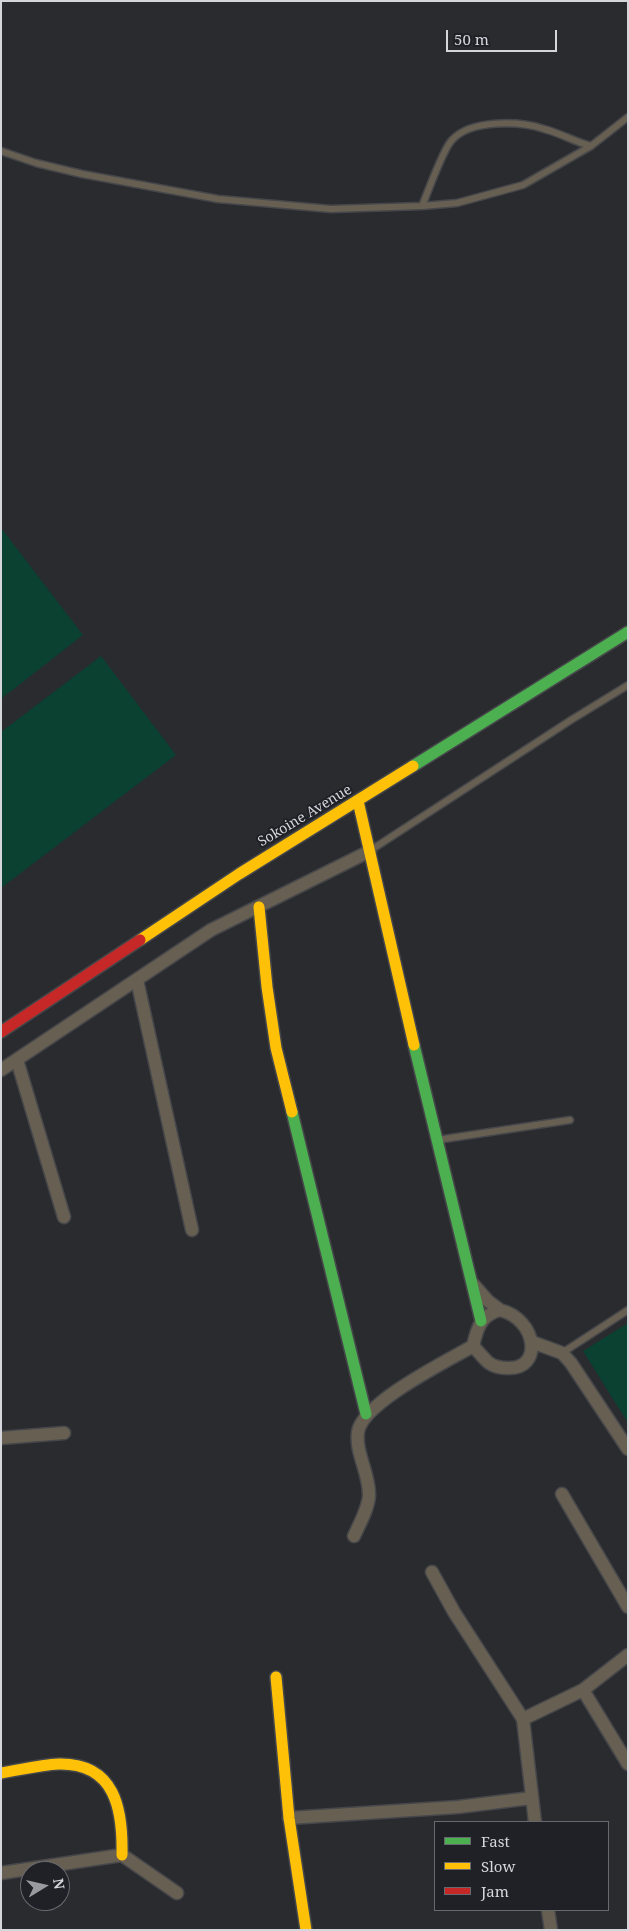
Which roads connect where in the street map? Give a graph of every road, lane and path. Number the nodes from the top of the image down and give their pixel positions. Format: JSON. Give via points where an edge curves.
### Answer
{"nodes":[{"id":1,"x":628,"y":117,"type":"edge"},
{"id":2,"x":591,"y":146,"type":"junction"},
{"id":3,"x":1,"y":151,"type":"edge"},
{"id":4,"x":422,"y":206,"type":"junction"},
{"id":5,"x":628,"y":632,"type":"edge"},
{"id":6,"x":628,"y":685,"type":"edge"},
{"id":7,"x":358,"y":801,"type":"junction"},
{"id":8,"x":370,"y":851,"type":"junction"},
{"id":9,"x":259,"y":907,"type":"junction"},
{"id":10,"x":137,"y":980,"type":"junction"},
{"id":11,"x":1,"y":1032,"type":"edge"},
{"id":12,"x":17,"y":1060,"type":"junction"},
{"id":13,"x":1,"y":1070,"type":"edge"},
{"id":14,"x":570,"y":1120,"type":"dead end"},
{"id":15,"x":436,"y":1140,"type":"junction"},
{"id":16,"x":64,"y":1217,"type":"dead end"},
{"id":17,"x":192,"y":1230,"type":"dead end"},
{"id":18,"x":470,"y":1281,"type":"junction"},
{"id":19,"x":500,"y":1310,"type":"junction"},
{"id":20,"x":628,"y":1310,"type":"edge"},
{"id":21,"x":481,"y":1321,"type":"junction"},
{"id":22,"x":532,"y":1342,"type":"junction"},
{"id":23,"x":473,"y":1346,"type":"junction"},
{"id":24,"x":562,"y":1353,"type":"junction"},
{"id":25,"x":366,"y":1414,"type":"junction"},
{"id":26,"x":64,"y":1433,"type":"dead end"},
{"id":27,"x":1,"y":1438,"type":"edge"},
{"id":28,"x":628,"y":1449,"type":"edge"},
{"id":29,"x":562,"y":1494,"type":"dead end"},
{"id":30,"x":354,"y":1536,"type":"dead end"},
{"id":31,"x":432,"y":1572,"type":"dead end"},
{"id":32,"x":628,"y":1608,"type":"edge"},
{"id":33,"x":628,"y":1655,"type":"edge"},
{"id":34,"x":276,"y":1677,"type":"dead end"},
{"id":35,"x":583,"y":1690,"type":"junction"},
{"id":36,"x":523,"y":1719,"type":"junction"},
{"id":37,"x":628,"y":1764,"type":"edge"},
{"id":38,"x":1,"y":1773,"type":"edge"},
{"id":39,"x":531,"y":1798,"type":"junction"},
{"id":40,"x":289,"y":1818,"type":"junction"},
{"id":41,"x":535,"y":1821,"type":"edge"},
{"id":42,"x":122,"y":1854,"type":"junction"},
{"id":43,"x":1,"y":1873,"type":"edge"},
{"id":44,"x":177,"y":1893,"type":"dead end"},
{"id":45,"x":548,"y":1911,"type":"edge"},
{"id":46,"x":306,"y":1930,"type":"edge"},
{"id":47,"x":551,"y":1930,"type":"edge"}],
"edges":[{"from":1,"to":2,"type":"lane"},
{"from":2,"to":4,"type":"lane","via":[[523,185],[457,203]]},
{"from":2,"to":4,"type":"lane","via":[[521,124],[481,126],[451,140]]},
{"from":3,"to":4,"type":"lane","via":[[82,174],[218,199],[331,209]]},
{"from":5,"to":7,"type":"street","name":"Sokoine Avenue"},
{"from":6,"to":8,"type":"lane"},
{"from":7,"to":8,"type":"street"},
{"from":7,"to":11,"type":"street","name":"Sokoine Avenue","via":[[239,874]]},
{"from":8,"to":9,"type":"street"},
{"from":8,"to":15,"type":"street"},
{"from":9,"to":10,"type":"street","via":[[211,930]]},
{"from":9,"to":25,"type":"street","via":[[276,1048]]},
{"from":10,"to":12,"type":"street"},
{"from":10,"to":17,"type":"street"},
{"from":12,"to":13,"type":"street"},
{"from":12,"to":16,"type":"street"},
{"from":14,"to":15,"type":"lane"},
{"from":15,"to":18,"type":"street"},
{"from":18,"to":19,"type":"street"},
{"from":18,"to":21,"type":"street"},
{"from":19,"to":21,"type":"street"},
{"from":19,"to":22,"type":"street","via":[[520,1319]]},
{"from":20,"to":24,"type":"lane"},
{"from":21,"to":23,"type":"street"},
{"from":22,"to":23,"type":"street","via":[[530,1356],[523,1365],[511,1368],[499,1368],[489,1363]]},
{"from":22,"to":24,"type":"street"},
{"from":23,"to":25,"type":"street","via":[[396,1391]]},
{"from":24,"to":28,"type":"street","via":[[578,1370]]},
{"from":25,"to":30,"type":"street","via":[[358,1431],[369,1498]]},
{"from":26,"to":27,"type":"street"},
{"from":29,"to":32,"type":"street"},
{"from":31,"to":36,"type":"street"},
{"from":33,"to":35,"type":"street"},
{"from":34,"to":40,"type":"street"},
{"from":35,"to":36,"type":"street"},
{"from":35,"to":37,"type":"street"},
{"from":36,"to":39,"type":"street"},
{"from":38,"to":42,"type":"street","via":[[56,1765],[79,1766],[99,1775],[110,1787],[119,1808]]},
{"from":39,"to":40,"type":"street","via":[[458,1807]]},
{"from":39,"to":41,"type":"street"},
{"from":40,"to":46,"type":"street"},
{"from":42,"to":43,"type":"street"},
{"from":42,"to":44,"type":"street"},
{"from":45,"to":47,"type":"street"}]}
